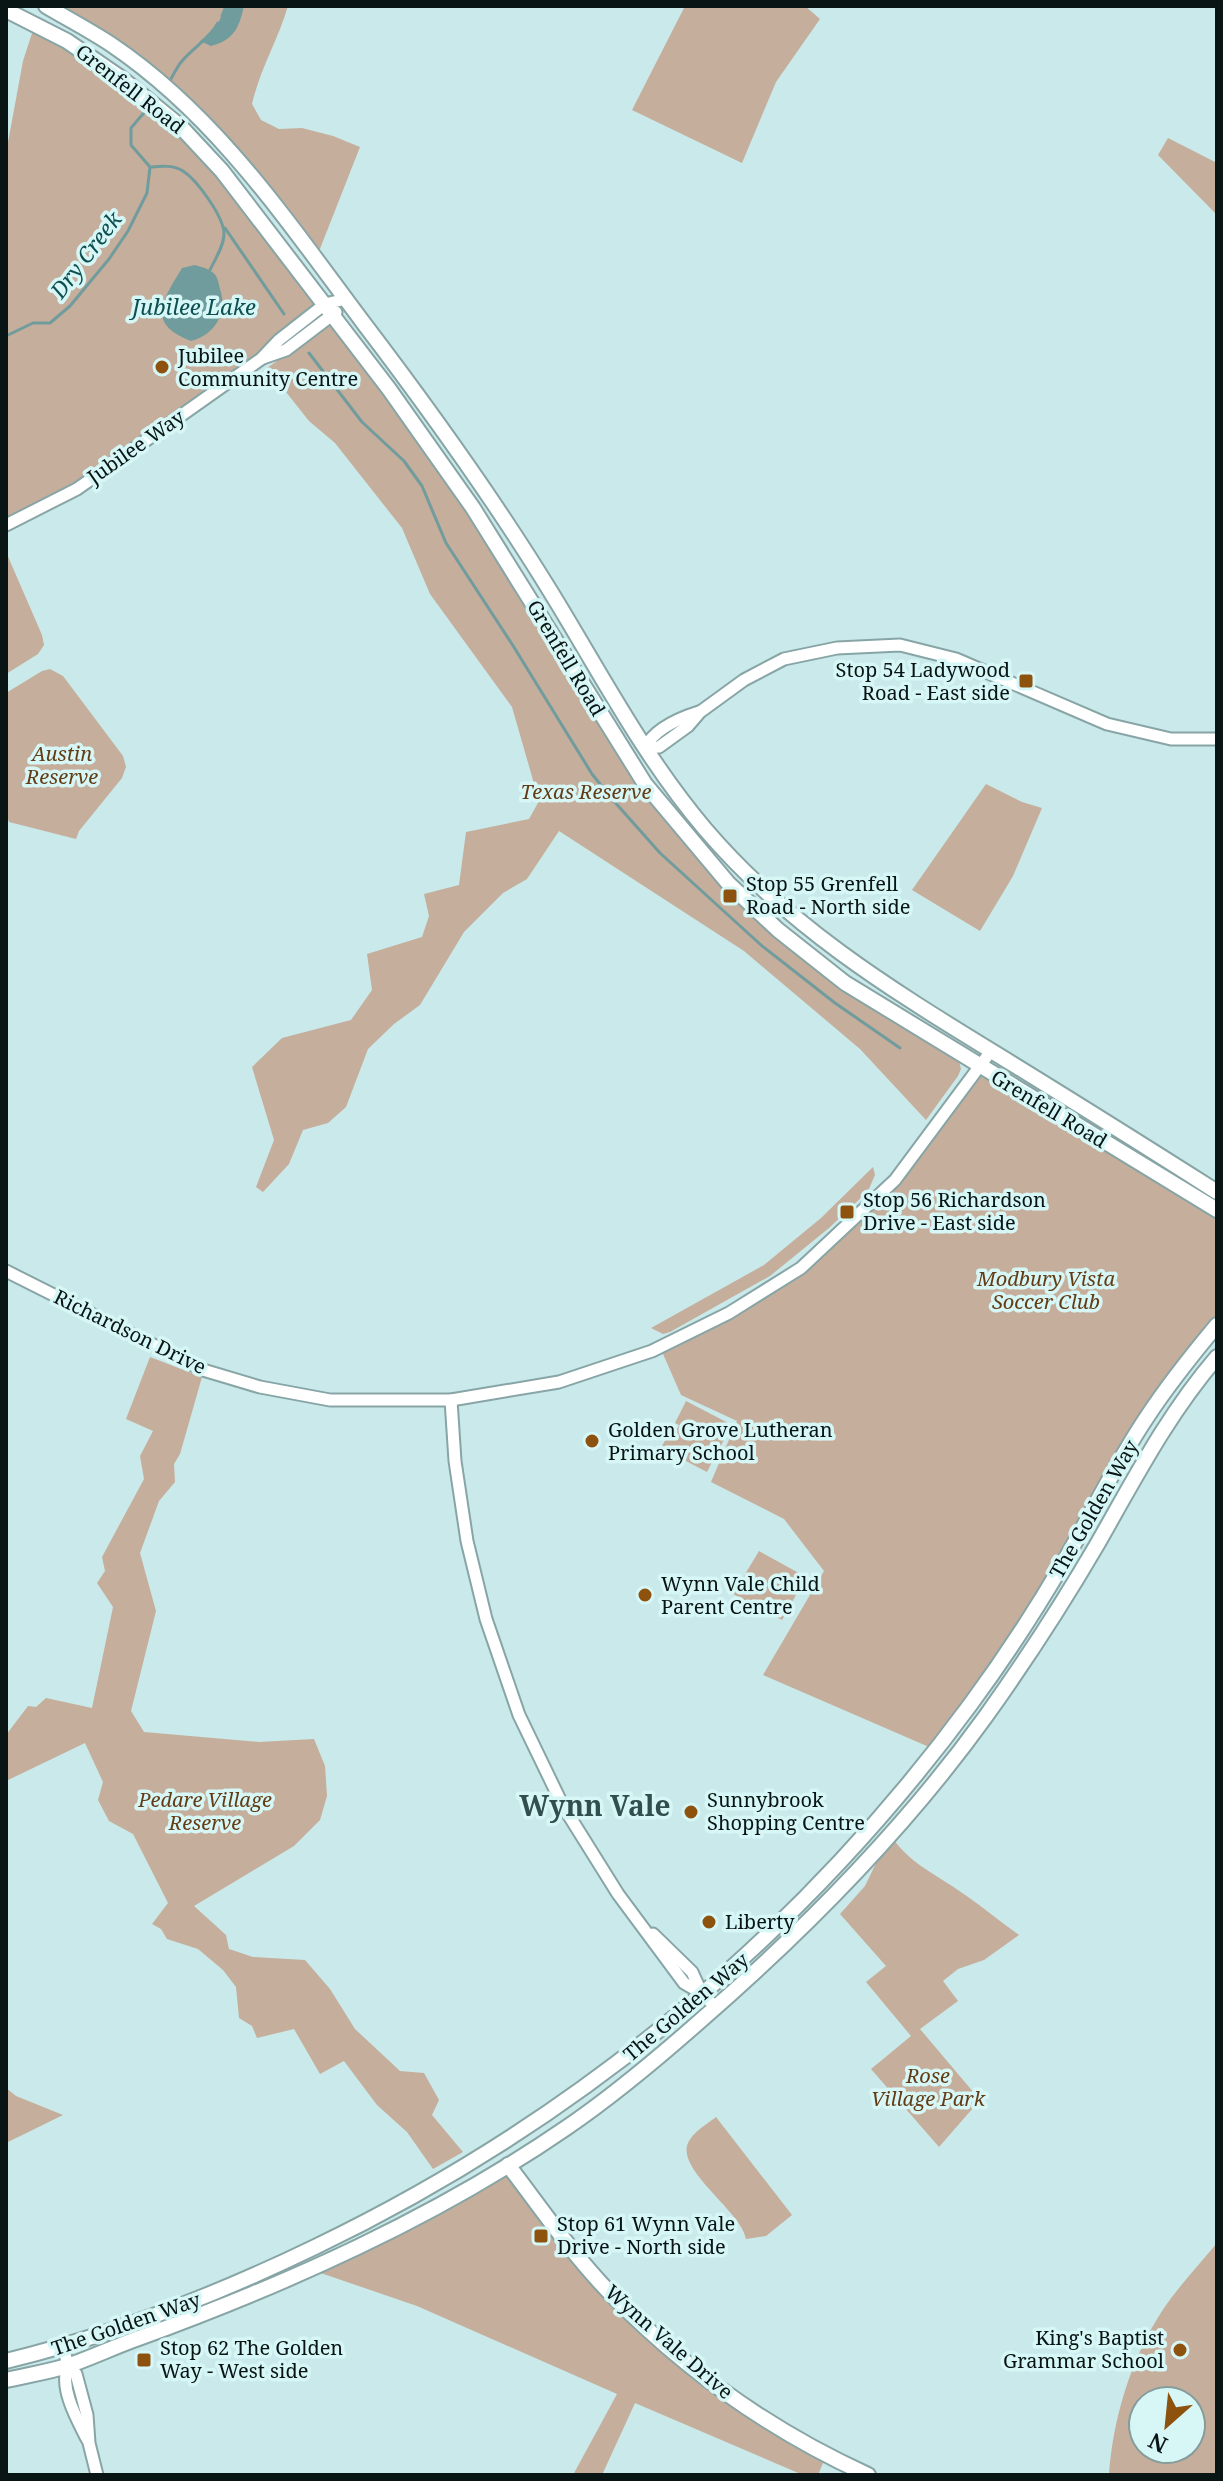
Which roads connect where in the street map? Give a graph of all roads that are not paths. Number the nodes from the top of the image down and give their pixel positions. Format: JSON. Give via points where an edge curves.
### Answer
{"nodes":[{"id":1,"x":46,"y":6,"type":"edge"},
{"id":2,"x":6,"y":10,"type":"edge"},
{"id":3,"x":346,"y":299,"type":"junction"},
{"id":4,"x":329,"y":310,"type":"junction"},
{"id":5,"x":6,"y":525,"type":"edge"},
{"id":6,"x":1217,"y":739,"type":"edge"},
{"id":7,"x":645,"y":748,"type":"junction"},
{"id":8,"x":629,"y":759,"type":"junction"},
{"id":9,"x":991,"y":1051,"type":"junction"},
{"id":10,"x":980,"y":1067,"type":"junction"},
{"id":11,"x":1217,"y":1192,"type":"edge"},
{"id":12,"x":1217,"y":1210,"type":"edge"},
{"id":13,"x":6,"y":1271,"type":"edge"},
{"id":14,"x":1217,"y":1325,"type":"edge"},
{"id":15,"x":1217,"y":1357,"type":"edge"},
{"id":16,"x":451,"y":1400,"type":"junction"},
{"id":17,"x":703,"y":1994,"type":"junction"},
{"id":18,"x":716,"y":2008,"type":"junction"},
{"id":19,"x":513,"y":2137,"type":"junction"},
{"id":20,"x":478,"y":2159,"type":"junction"},
{"id":21,"x":508,"y":2165,"type":"junction"},
{"id":22,"x":63,"y":2346,"type":"junction"},
{"id":23,"x":6,"y":2361,"type":"edge"},
{"id":24,"x":68,"y":2366,"type":"junction"},
{"id":25,"x":6,"y":2380,"type":"edge"},
{"id":26,"x":97,"y":2475,"type":"edge"},
{"id":27,"x":868,"y":2475,"type":"edge"}],
"edges":[{"from":1,"to":3,"type":"main road","name":"Grenfell Road","via":[[111,44],[181,101],[253,175]]},
{"from":2,"to":4,"type":"main road","name":"Grenfell Road","via":[[67,41],[163,111],[222,171]]},
{"from":3,"to":4,"type":"street","name":"Jubilee Way"},
{"from":3,"to":7,"type":"main road","name":"Grenfell Road","via":[[486,492]]},
{"from":4,"to":5,"type":"street","name":"Jubilee Way","via":[[286,350],[261,359],[77,489]]},
{"from":4,"to":8,"type":"main road","name":"Grenfell Road","via":[[473,508]]},
{"from":6,"to":7,"type":"street","via":[[1171,739],[1107,724],[956,659],[900,645],[837,648],[784,659],[744,680],[659,747]]},
{"from":7,"to":8,"type":"main road"},
{"from":7,"to":9,"type":"main road","name":"Grenfell Road","via":[[709,834],[785,910],[875,979]]},
{"from":8,"to":10,"type":"main road","name":"Grenfell Road","via":[[704,858],[778,930],[845,983]]},
{"from":9,"to":10,"type":"street","name":"Richardson Drive"},
{"from":9,"to":11,"type":"main road","name":"Grenfell Road"},
{"from":10,"to":12,"type":"main road","name":"Grenfell Road"},
{"from":10,"to":16,"type":"street","name":"Richardson Drive","via":[[895,1180],[801,1268],[729,1313],[640,1356],[559,1382]]},
{"from":13,"to":16,"type":"street","name":"Richardson Drive","via":[[203,1370],[260,1387],[330,1400]]},
{"from":14,"to":17,"type":"main road","name":"The Golden Way","via":[[1147,1417],[1034,1610],[936,1750],[814,1890]]},
{"from":15,"to":18,"type":"main road","name":"The Golden Way","via":[[1155,1441],[1028,1658],[942,1774],[839,1891]]},
{"from":16,"to":17,"type":"street","via":[[472,1567],[519,1715],[589,1851],[661,1955],[684,1983]]},
{"from":17,"to":18,"type":"street"},
{"from":17,"to":19,"type":"main road","name":"The Golden Way","via":[[625,2059]]},
{"from":18,"to":21,"type":"main road","name":"The Golden Way","via":[[597,2107]]},
{"from":19,"to":20,"type":"main road","name":"The Golden Way"},
{"from":19,"to":21,"type":"main road"},
{"from":20,"to":21,"type":"main road"},
{"from":20,"to":22,"type":"main road","name":"The Golden Way","via":[[380,2215],[248,2279]]},
{"from":21,"to":24,"type":"main road","name":"The Golden Way","via":[[291,2278]]},
{"from":21,"to":27,"type":"main road","name":"Wynn Vale Drive","via":[[610,2293],[694,2370],[781,2430]]},
{"from":22,"to":23,"type":"main road","name":"The Golden Way"},
{"from":22,"to":24,"type":"street"},
{"from":24,"to":25,"type":"main road","name":"The Golden Way"},
{"from":24,"to":26,"type":"street","via":[[63,2377]]}]}
